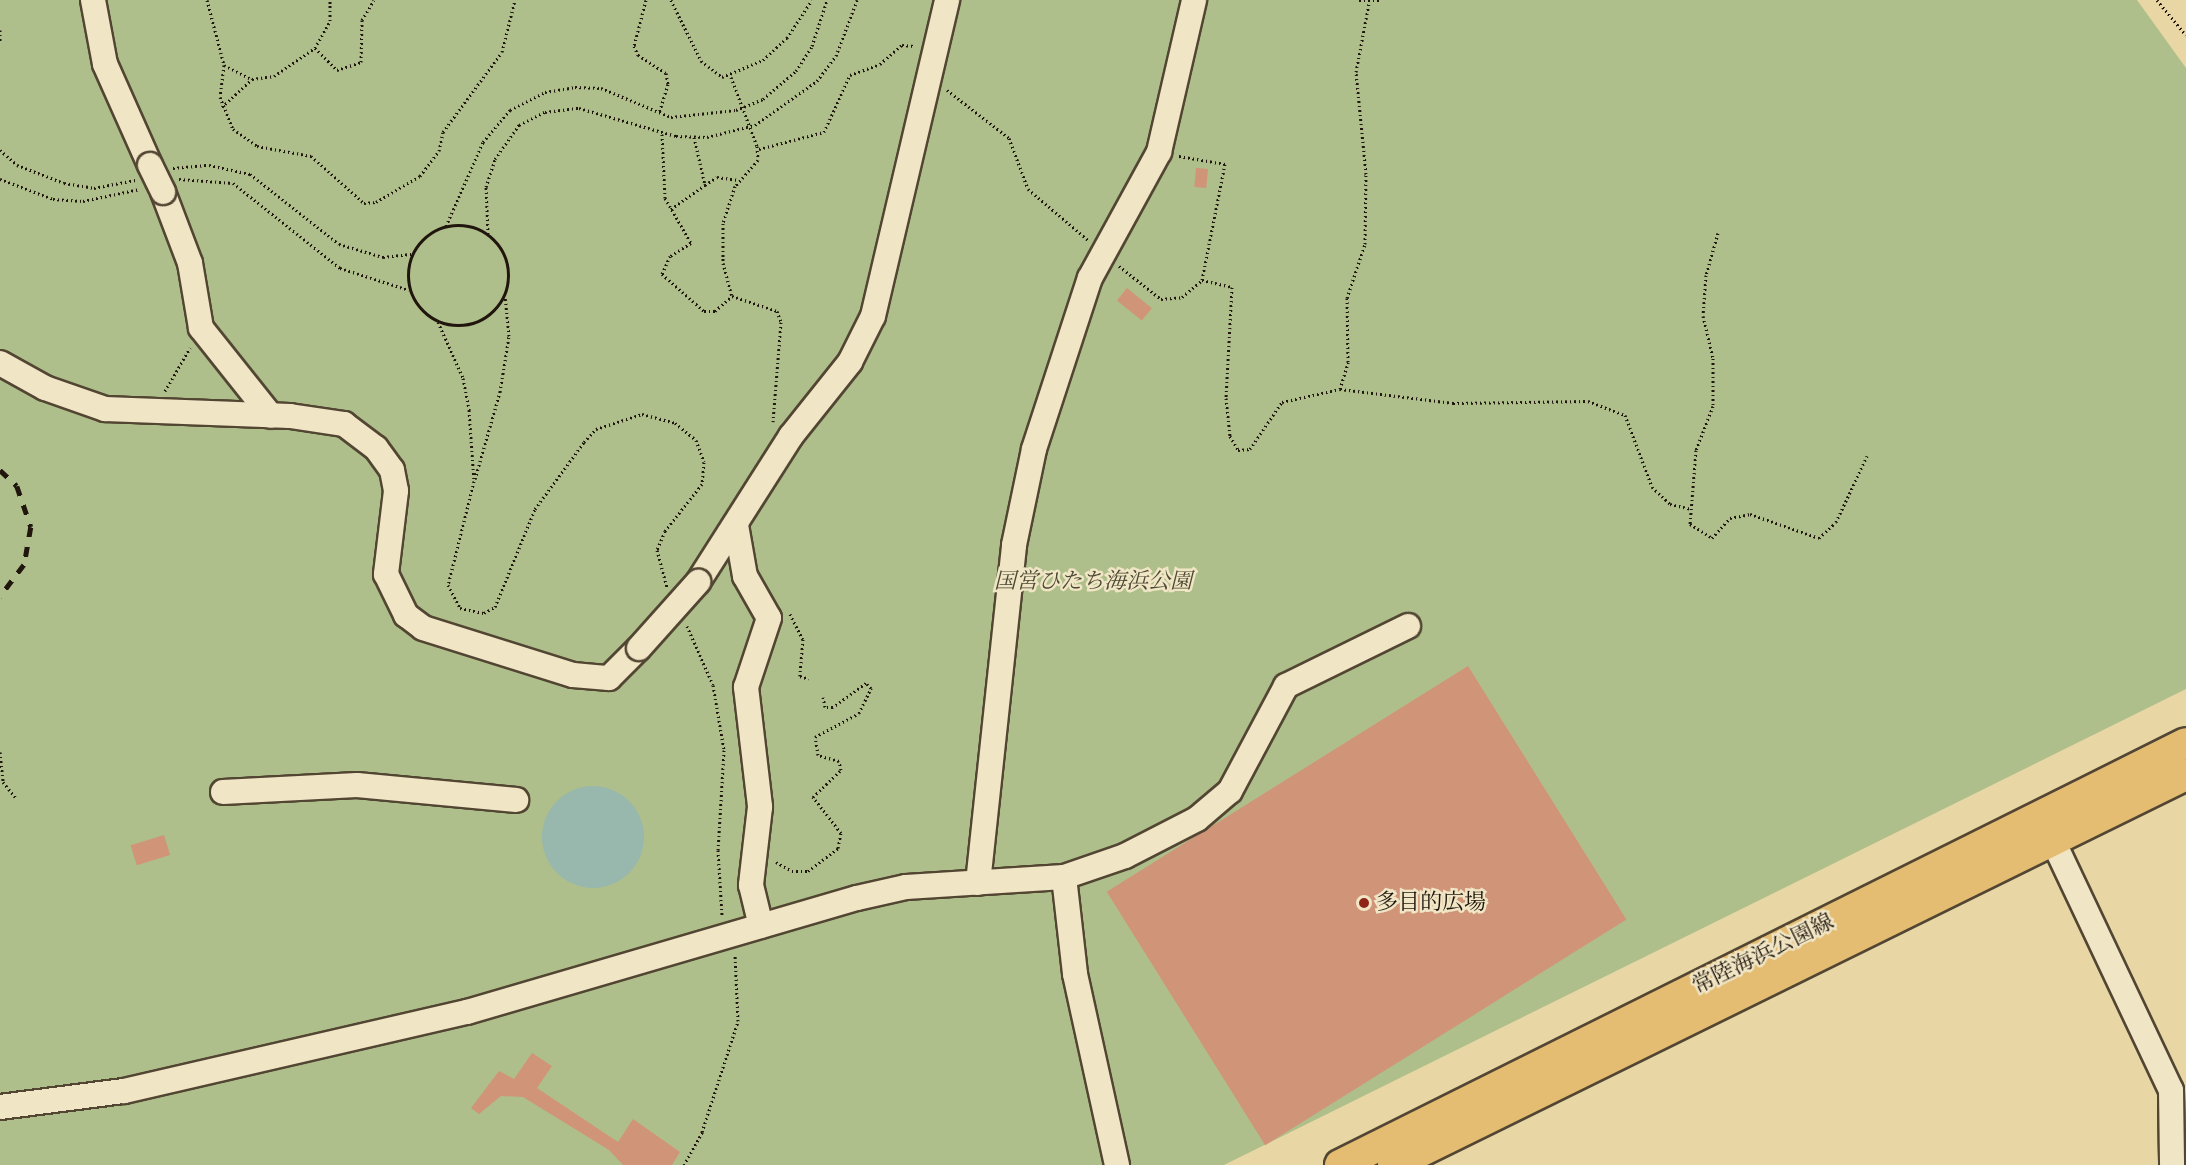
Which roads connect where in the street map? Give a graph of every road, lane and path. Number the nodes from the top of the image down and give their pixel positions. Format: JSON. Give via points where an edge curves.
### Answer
{"nodes":[{"id":1,"x":93,"y":0,"type":"edge"},
{"id":2,"x":207,"y":0,"type":"edge"},
{"id":3,"x":330,"y":0,"type":"edge"},
{"id":4,"x":374,"y":0,"type":"edge"},
{"id":5,"x":515,"y":0,"type":"edge"},
{"id":6,"x":646,"y":0,"type":"edge"},
{"id":7,"x":671,"y":0,"type":"edge"},
{"id":8,"x":812,"y":0,"type":"edge"},
{"id":9,"x":827,"y":0,"type":"edge"},
{"id":10,"x":856,"y":0,"type":"edge"},
{"id":11,"x":947,"y":0,"type":"edge"},
{"id":12,"x":1194,"y":0,"type":"edge"},
{"id":13,"x":1359,"y":0,"type":"edge"},
{"id":14,"x":1380,"y":0,"type":"edge"},
{"id":15,"x":2157,"y":0,"type":"edge"},
{"id":16,"x":1369,"y":3,"type":"junction"},
{"id":17,"x":0,"y":30,"type":"edge"},
{"id":18,"x":2186,"y":35,"type":"edge"},
{"id":19,"x":0,"y":41,"type":"edge"},
{"id":20,"x":315,"y":48,"type":"junction"},
{"id":21,"x":919,"y":52,"type":"dead end"},
{"id":22,"x":224,"y":65,"type":"junction"},
{"id":23,"x":932,"y":74,"type":"junction"},
{"id":24,"x":731,"y":77,"type":"junction"},
{"id":25,"x":252,"y":79,"type":"junction"},
{"id":26,"x":222,"y":107,"type":"junction"},
{"id":27,"x":658,"y":114,"type":"junction"},
{"id":28,"x":662,"y":134,"type":"junction"},
{"id":29,"x":694,"y":137,"type":"junction"},
{"id":30,"x":758,"y":147,"type":"junction"},
{"id":31,"x":0,"y":150,"type":"edge"},
{"id":32,"x":1168,"y":154,"type":"dead end"},
{"id":33,"x":0,"y":179,"type":"edge"},
{"id":34,"x":158,"y":179,"type":"junction"},
{"id":35,"x":740,"y":180,"type":"junction"},
{"id":36,"x":705,"y":185,"type":"junction"},
{"id":37,"x":671,"y":209,"type":"junction"},
{"id":38,"x":446,"y":226,"type":"junction"},
{"id":39,"x":1718,"y":233,"type":"dead end"},
{"id":40,"x":488,"y":234,"type":"junction"},
{"id":41,"x":1097,"y":247,"type":"dead end"},
{"id":42,"x":413,"y":254,"type":"junction"},
{"id":43,"x":1111,"y":260,"type":"dead end"},
{"id":44,"x":1202,"y":280,"type":"junction"},
{"id":45,"x":409,"y":290,"type":"junction"},
{"id":46,"x":505,"y":296,"type":"junction"},
{"id":47,"x":732,"y":296,"type":"junction"},
{"id":48,"x":438,"y":322,"type":"junction"},
{"id":49,"x":201,"y":328,"type":"junction"},
{"id":50,"x":0,"y":363,"type":"edge"},
{"id":51,"x":1340,"y":390,"type":"junction"},
{"id":52,"x":150,"y":412,"type":"junction"},
{"id":53,"x":271,"y":416,"type":"junction"},
{"id":54,"x":791,"y":436,"type":"junction"},
{"id":55,"x":1867,"y":456,"type":"dead end"},
{"id":56,"x":474,"y":480,"type":"junction"},
{"id":57,"x":1691,"y":509,"type":"junction"},
{"id":58,"x":735,"y":525,"type":"junction"},
{"id":59,"x":673,"y":599,"type":"dead end"},
{"id":60,"x":764,"y":604,"type":"junction"},
{"id":61,"x":684,"y":622,"type":"dead end"},
{"id":62,"x":1407,"y":626,"type":"dead end"},
{"id":63,"x":809,"y":678,"type":"dead end"},
{"id":64,"x":823,"y":698,"type":"dead end"},
{"id":65,"x":2186,"y":743,"type":"edge"},
{"id":66,"x":0,"y":752,"type":"edge"},
{"id":67,"x":2186,"y":775,"type":"edge"},
{"id":68,"x":223,"y":792,"type":"dead end"},
{"id":69,"x":17,"y":800,"type":"dead end"},
{"id":70,"x":516,"y":800,"type":"dead end"},
{"id":71,"x":2047,"y":828,"type":"junction"},
{"id":72,"x":757,"y":832,"type":"junction"},
{"id":73,"x":1064,"y":876,"type":"junction"},
{"id":74,"x":978,"y":883,"type":"junction"},
{"id":75,"x":761,"y":926,"type":"junction"},
{"id":76,"x":728,"y":935,"type":"junction"},
{"id":77,"x":0,"y":1107,"type":"edge"},
{"id":78,"x":684,"y":1165,"type":"edge"},
{"id":79,"x":1117,"y":1165,"type":"edge"},
{"id":80,"x":1340,"y":1165,"type":"edge"},
{"id":81,"x":1393,"y":1165,"type":"edge"},
{"id":82,"x":2172,"y":1165,"type":"edge"}],
"edges":[{"from":1,"to":34,"type":"street","via":[[105,64]]},
{"from":2,"to":22,"type":"path"},
{"from":3,"to":20,"type":"path","via":[[330,21]]},
{"from":4,"to":20,"type":"path","via":[[362,20],[361,62],[338,70]]},
{"from":5,"to":26,"type":"path","via":[[502,52],[443,132],[439,151],[420,176],[376,202],[351,195],[311,156],[243,140]]},
{"from":6,"to":27,"type":"path","via":[[634,46],[638,55],[666,74],[668,84]]},
{"from":7,"to":24,"type":"path","via":[[701,61],[722,77]]},
{"from":8,"to":24,"type":"path","via":[[787,38]]},
{"from":9,"to":27,"type":"path","via":[[812,46],[796,71],[763,99],[720,113]]},
{"from":10,"to":29,"type":"path","via":[[836,56],[799,99],[755,125]]},
{"from":11,"to":23,"type":"street"},
{"from":12,"to":74,"type":"street","via":[[1159,152],[1090,278],[1034,449],[1014,544]]},
{"from":13,"to":16,"type":"path"},
{"from":14,"to":16,"type":"path"},
{"from":15,"to":18,"type":"path"},
{"from":16,"to":51,"type":"path","via":[[1356,72],[1366,174],[1365,244],[1347,298],[1348,362]]},
{"from":17,"to":19,"type":"path"},
{"from":20,"to":25,"type":"path","via":[[274,76]]},
{"from":21,"to":30,"type":"path","via":[[902,45],[875,67],[856,70],[824,132]]},
{"from":22,"to":25,"type":"path"},
{"from":22,"to":26,"type":"path"},
{"from":23,"to":41,"type":"path","via":[[959,103],[1009,138],[1028,189]]},
{"from":23,"to":54,"type":"street","via":[[873,316],[850,362]]},
{"from":24,"to":30,"type":"path","bridge":true},
{"from":25,"to":26,"type":"path"},
{"from":27,"to":38,"type":"path","via":[[601,88],[545,92],[532,98],[510,110],[483,141],[463,198]]},
{"from":28,"to":29,"type":"path"},
{"from":28,"to":37,"type":"path","via":[[664,192]]},
{"from":28,"to":40,"type":"path","via":[[579,108],[545,112],[519,125],[495,159],[486,187]]},
{"from":29,"to":36,"type":"path"},
{"from":30,"to":35,"type":"path","via":[[758,160]]},
{"from":31,"to":34,"type":"path","via":[[17,165],[64,183],[94,188]]},
{"from":32,"to":44,"type":"path","via":[[1225,164]]},
{"from":33,"to":34,"type":"path","via":[[53,199],[83,201]]},
{"from":34,"to":42,"type":"path","via":[[209,165],[250,174],[339,244],[383,257]]},
{"from":34,"to":45,"type":"path","via":[[207,177],[233,183],[340,268]]},
{"from":34,"to":49,"type":"street","via":[[190,263]]},
{"from":35,"to":36,"type":"path","via":[[717,177]]},
{"from":35,"to":47,"type":"path","via":[[723,224],[723,263]]},
{"from":36,"to":37,"type":"path"},
{"from":37,"to":47,"type":"path","via":[[691,243],[664,264],[666,282],[704,311],[715,311]]},
{"from":38,"to":40,"type":"path","via":[[464,225]]},
{"from":38,"to":42,"type":"path","via":[[423,240]]},
{"from":39,"to":57,"type":"path","via":[[1706,275],[1703,316],[1713,358],[1713,406],[1696,450]]},
{"from":40,"to":46,"type":"path","via":[[507,262]]},
{"from":42,"to":45,"type":"path"},
{"from":43,"to":44,"type":"path","via":[[1161,299],[1182,297]]},
{"from":44,"to":51,"type":"path","via":[[1232,287],[1226,398],[1230,435],[1238,450],[1250,449],[1282,402]]},
{"from":45,"to":48,"type":"path"},
{"from":46,"to":48,"type":"path","via":[[490,314],[469,325]]},
{"from":46,"to":56,"type":"path","via":[[509,336],[500,392]]},
{"from":47,"to":54,"type":"path","via":[[777,311],[782,322],[773,423]]},
{"from":48,"to":56,"type":"path","via":[[463,378]]},
{"from":49,"to":52,"type":"path"},
{"from":49,"to":53,"type":"street"},
{"from":50,"to":52,"type":"street","via":[[45,388],[105,410]]},
{"from":51,"to":57,"type":"path","via":[[1453,402],[1600,404],[1625,415],[1652,487],[1670,504]]},
{"from":52,"to":53,"type":"street"},
{"from":53,"to":58,"type":"street","bridge":true,"via":[[344,424],[376,448],[392,470],[396,491],[386,573],[406,615],[423,628],[582,676],[609,678],[698,582]]},
{"from":54,"to":58,"type":"street"},
{"from":55,"to":57,"type":"path","via":[[1836,522],[1819,538],[1750,514],[1730,518],[1712,538],[1690,524]]},
{"from":56,"to":59,"type":"path","via":[[448,585],[460,608],[484,613],[502,594],[535,510],[596,429],[642,414],[675,423],[696,440],[704,462],[702,484],[664,531],[657,550],[658,571]]},
{"from":58,"to":60,"type":"street","via":[[745,576]]},
{"from":60,"to":63,"type":"path","via":[[787,610],[798,624],[803,639],[800,676]]},
{"from":60,"to":72,"type":"street","via":[[768,632],[746,687],[759,778]]},
{"from":61,"to":76,"type":"path","via":[[713,685],[721,722],[724,750],[718,850]]},
{"from":62,"to":73,"type":"street","via":[[1286,686],[1230,791],[1197,819],[1125,856]]},
{"from":64,"to":72,"type":"path","via":[[825,707],[833,707],[866,683],[871,688],[859,713],[815,737],[818,755],[839,761],[841,770],[813,797],[841,833],[838,848],[808,871],[792,871],[776,862]]},
{"from":65,"to":71,"type":"main road","name":"常陸海浜公園線"},
{"from":66,"to":69,"type":"path","via":[[3,782]]},
{"from":67,"to":71,"type":"main road","name":"常陸海浜公園線"},
{"from":68,"to":70,"type":"street","via":[[357,785]]},
{"from":71,"to":80,"type":"main road","name":"常陸海浜公園線"},
{"from":71,"to":81,"type":"main road","name":"常陸海浜公園線"},
{"from":71,"to":82,"type":"street","via":[[2171,1090]]},
{"from":72,"to":75,"type":"street","via":[[751,885]]},
{"from":73,"to":74,"type":"street"},
{"from":73,"to":79,"type":"street","via":[[1075,974]]},
{"from":74,"to":75,"type":"street","via":[[906,887]]},
{"from":75,"to":76,"type":"street"},
{"from":76,"to":77,"type":"street","via":[[467,1012],[333,1045],[124,1091]]},
{"from":76,"to":78,"type":"path","via":[[738,967],[738,1021],[702,1132]]}]}
